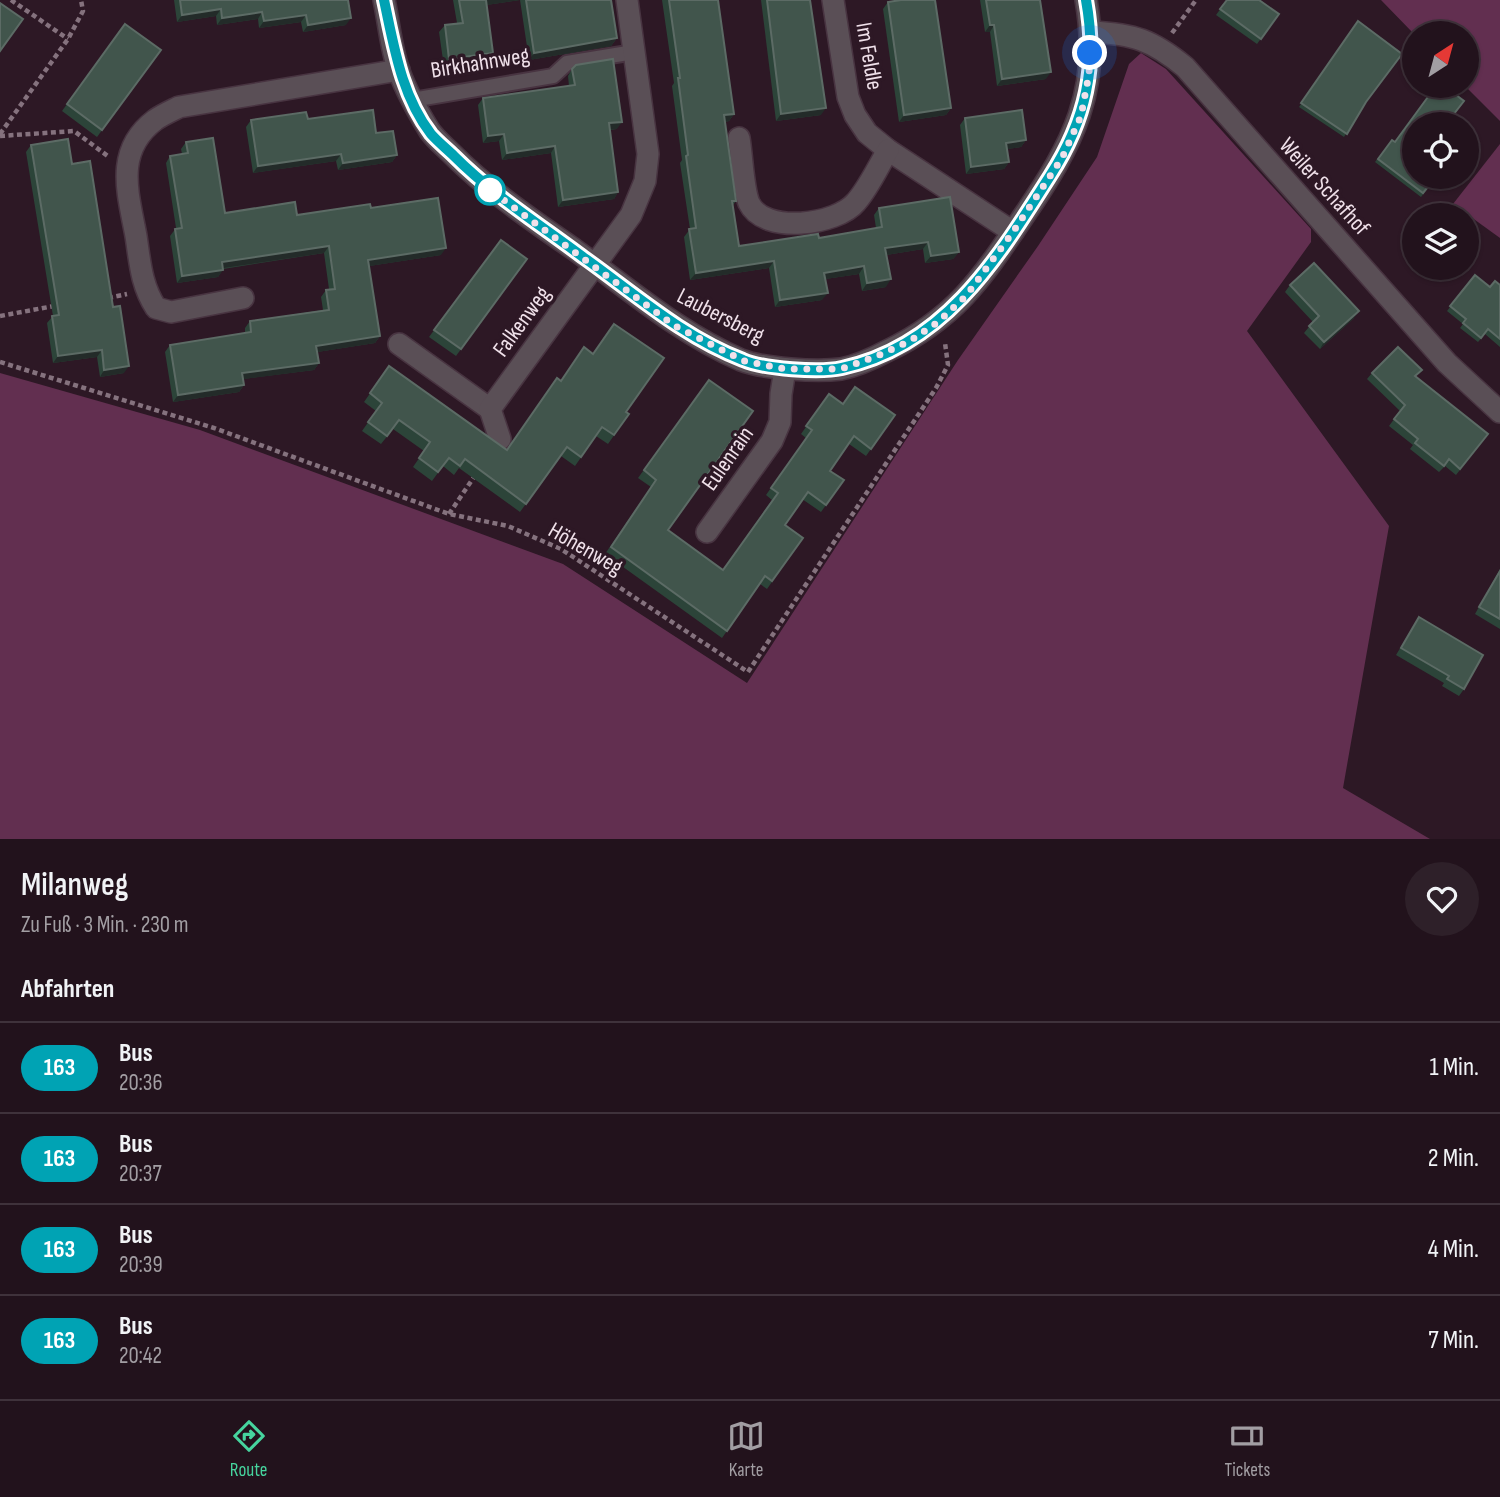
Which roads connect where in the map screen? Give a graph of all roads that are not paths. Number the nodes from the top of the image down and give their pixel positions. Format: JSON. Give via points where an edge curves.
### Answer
{"nodes":[{"id":1,"x":384,"y":0,"type":"edge"},
{"id":2,"x":626,"y":0,"type":"edge"},
{"id":3,"x":833,"y":0,"type":"edge"},
{"id":4,"x":1086,"y":0,"type":"edge"},
{"id":5,"x":1092,"y":32,"type":"junction"},
{"id":6,"x":634,"y":52,"type":"junction"},
{"id":7,"x":398,"y":70,"type":"junction"},
{"id":8,"x":412,"y":100,"type":"junction"},
{"id":9,"x":739,"y":138,"type":"dead end"},
{"id":10,"x":888,"y":150,"type":"junction"},
{"id":11,"x":1013,"y":232,"type":"junction"},
{"id":12,"x":596,"y":265,"type":"junction"},
{"id":13,"x":243,"y":298,"type":"dead end"},
{"id":14,"x":399,"y":344,"type":"dead end"},
{"id":15,"x":785,"y":369,"type":"junction"},
{"id":16,"x":490,"y":409,"type":"junction"},
{"id":17,"x":1500,"y":412,"type":"edge"},
{"id":18,"x":500,"y":439,"type":"dead end"},
{"id":19,"x":707,"y":532,"type":"dead end"}],
"edges":[{"from":1,"to":7,"type":"street","name":"Laubersberg"},
{"from":2,"to":6,"type":"street"},
{"from":3,"to":10,"type":"street","name":"Im Feldle","via":[[855,116]]},
{"from":4,"to":5,"type":"street","name":"Laubersberg"},
{"from":5,"to":11,"type":"street","name":"Laubersberg","via":[[1081,116],[1062,158]]},
{"from":5,"to":17,"type":"street","name":"Weiler Schafhof","via":[[1118,33],[1161,47],[1185,67],[1447,363]]},
{"from":6,"to":8,"type":"lane","name":"Birkhahnweg","via":[[568,63],[553,76]]},
{"from":6,"to":12,"type":"street","via":[[648,154],[645,181],[631,215]]},
{"from":7,"to":8,"type":"street","name":"Laubersberg"},
{"from":7,"to":13,"type":"street","via":[[179,107],[155,120],[137,139],[127,164],[127,183],[145,291],[156,308],[171,312]]},
{"from":8,"to":12,"type":"street","name":"Laubersberg","via":[[431,133],[482,184]]},
{"from":9,"to":10,"type":"street","via":[[749,202],[758,216],[774,223],[820,221],[843,213],[856,202]]},
{"from":10,"to":11,"type":"street","name":"Im Feldle"},
{"from":11,"to":15,"type":"street","name":"Laubersberg","via":[[966,296],[910,341],[841,369]]},
{"from":12,"to":15,"type":"street","name":"Laubersberg","via":[[675,326],[744,361]]},
{"from":12,"to":16,"type":"street","name":"Falkenweg"},
{"from":14,"to":16,"type":"street"},
{"from":15,"to":19,"type":"street","name":"Eulenrain","via":[[780,422],[772,441]]},
{"from":16,"to":18,"type":"street"}]}
